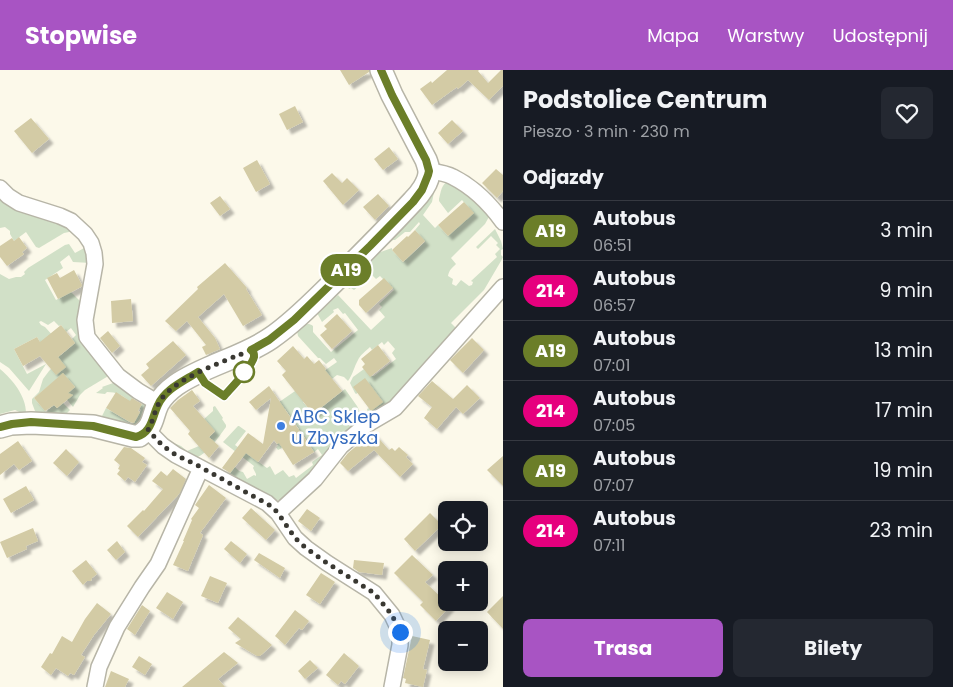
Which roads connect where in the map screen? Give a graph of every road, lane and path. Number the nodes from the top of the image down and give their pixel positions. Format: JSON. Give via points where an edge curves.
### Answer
{"nodes":[{"id":1,"x":381,"y":70,"type":"edge"},
{"id":2,"x":429,"y":171,"type":"junction"},
{"id":3,"x":0,"y":188,"type":"edge"},
{"id":4,"x":503,"y":222,"type":"edge"},
{"id":5,"x":503,"y":287,"type":"edge"},
{"id":6,"x":158,"y":403,"type":"junction"},
{"id":7,"x":0,"y":427,"type":"edge"},
{"id":8,"x":148,"y":430,"type":"junction"},
{"id":9,"x":201,"y":468,"type":"junction"},
{"id":10,"x":278,"y":513,"type":"junction"},
{"id":11,"x":95,"y":687,"type":"edge"},
{"id":12,"x":392,"y":687,"type":"edge"}],
"edges":[{"from":1,"to":2,"type":"street"},
{"from":2,"to":4,"type":"street","via":[[452,176],[467,185],[486,200]]},
{"from":2,"to":6,"type":"street","via":[[426,183],[413,202],[294,320],[251,350],[198,372],[177,385]]},
{"from":3,"to":6,"type":"street","via":[[19,203],[71,221],[85,234],[91,243],[95,264],[85,320],[88,337],[119,377]]},
{"from":5,"to":10,"type":"street","via":[[395,408],[341,446],[315,479]]},
{"from":6,"to":8,"type":"street"},
{"from":7,"to":8,"type":"street","via":[[31,422],[93,426],[136,437]]},
{"from":8,"to":9,"type":"street","via":[[163,446]]},
{"from":9,"to":10,"type":"street","via":[[267,503]]},
{"from":9,"to":11,"type":"street","via":[[158,564],[117,627],[99,668]]},
{"from":10,"to":12,"type":"street","via":[[306,548],[374,593],[392,615],[400,632],[400,645]]}]}
